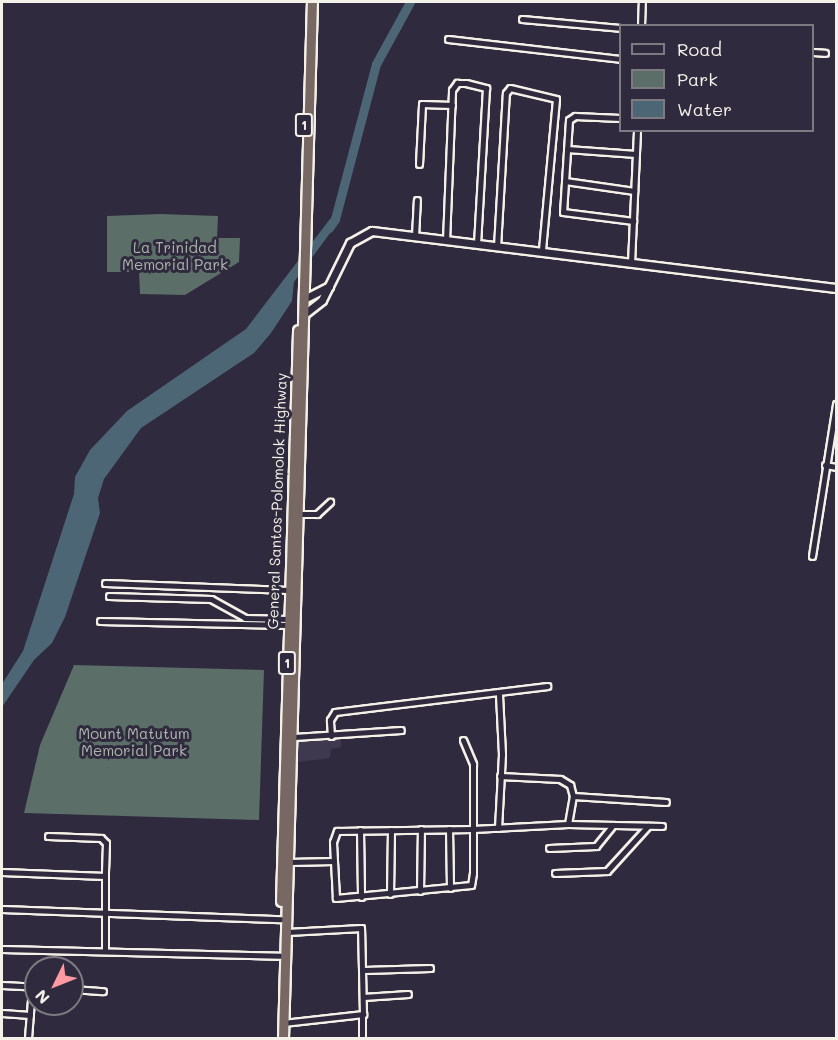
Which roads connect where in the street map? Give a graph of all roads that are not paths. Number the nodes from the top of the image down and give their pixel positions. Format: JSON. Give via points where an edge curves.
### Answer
{"nodes":[{"id":1,"x":309,"y":2,"type":"edge"},
{"id":2,"x":642,"y":2,"type":"edge"},
{"id":3,"x":522,"y":19,"type":"dead end"},
{"id":4,"x":641,"y":24,"type":"edge"},
{"id":5,"x":619,"y":28,"type":"edge"},
{"id":6,"x":448,"y":39,"type":"dead end"},
{"id":7,"x":814,"y":52,"type":"edge"},
{"id":8,"x":825,"y":53,"type":"dead end"},
{"id":9,"x":619,"y":59,"type":"edge"},
{"id":10,"x":452,"y":105,"type":"junction"},
{"id":11,"x":619,"y":118,"type":"edge"},
{"id":12,"x":637,"y":132,"type":"edge"},
{"id":13,"x":567,"y":149,"type":"junction"},
{"id":14,"x":636,"y":154,"type":"junction"},
{"id":15,"x":418,"y":164,"type":"dead end"},
{"id":16,"x":565,"y":181,"type":"junction"},
{"id":17,"x":634,"y":190,"type":"junction"},
{"id":18,"x":417,"y":200,"type":"dead end"},
{"id":19,"x":633,"y":221,"type":"junction"},
{"id":20,"x":415,"y":236,"type":"junction"},
{"id":21,"x":446,"y":241,"type":"junction"},
{"id":22,"x":477,"y":244,"type":"junction"},
{"id":23,"x":497,"y":247,"type":"junction"},
{"id":24,"x":542,"y":251,"type":"junction"},
{"id":25,"x":632,"y":263,"type":"junction"},
{"id":26,"x":302,"y":284,"type":"junction"},
{"id":27,"x":329,"y":286,"type":"junction"},
{"id":28,"x":837,"y":288,"type":"edge"},
{"id":29,"x":304,"y":299,"type":"junction"},
{"id":30,"x":303,"y":315,"type":"junction"},
{"id":31,"x":837,"y":404,"type":"edge"},
{"id":32,"x":834,"y":427,"type":"edge"},
{"id":33,"x":825,"y":465,"type":"junction"},
{"id":34,"x":837,"y":467,"type":"edge"},
{"id":35,"x":330,"y":502,"type":"dead end"},
{"id":36,"x":300,"y":514,"type":"junction"},
{"id":37,"x":812,"y":556,"type":"dead end"},
{"id":38,"x":105,"y":583,"type":"dead end"},
{"id":39,"x":274,"y":590,"type":"junction"},
{"id":40,"x":288,"y":590,"type":"junction"},
{"id":41,"x":109,"y":596,"type":"dead end"},
{"id":42,"x":274,"y":619,"type":"junction"},
{"id":43,"x":100,"y":621,"type":"dead end"},
{"id":44,"x":288,"y":622,"type":"junction"},
{"id":45,"x":547,"y":686,"type":"dead end"},
{"id":46,"x":499,"y":694,"type":"junction"},
{"id":47,"x":401,"y":730,"type":"dead end"},
{"id":48,"x":331,"y":736,"type":"junction"},
{"id":49,"x":294,"y":737,"type":"junction"},
{"id":50,"x":463,"y":740,"type":"dead end"},
{"id":51,"x":500,"y":776,"type":"junction"},
{"id":52,"x":573,"y":796,"type":"junction"},
{"id":53,"x":666,"y":802,"type":"dead end"},
{"id":54,"x":568,"y":824,"type":"junction"},
{"id":55,"x":613,"y":825,"type":"junction"},
{"id":56,"x":648,"y":826,"type":"junction"},
{"id":57,"x":662,"y":826,"type":"dead end"},
{"id":58,"x":498,"y":828,"type":"junction"},
{"id":59,"x":421,"y":829,"type":"junction"},
{"id":60,"x":449,"y":829,"type":"junction"},
{"id":61,"x":473,"y":829,"type":"junction"},
{"id":62,"x":360,"y":830,"type":"junction"},
{"id":63,"x":391,"y":830,"type":"junction"},
{"id":64,"x":48,"y":836,"type":"dead end"},
{"id":65,"x":549,"y":848,"type":"dead end"},
{"id":66,"x":333,"y":861,"type":"junction"},
{"id":67,"x":289,"y":862,"type":"junction"},
{"id":68,"x":2,"y":872,"type":"edge"},
{"id":69,"x":555,"y":873,"type":"dead end"},
{"id":70,"x":105,"y":876,"type":"junction"},
{"id":71,"x":450,"y":888,"type":"junction"},
{"id":72,"x":420,"y":891,"type":"junction"},
{"id":73,"x":390,"y":894,"type":"junction"},
{"id":74,"x":361,"y":897,"type":"junction"},
{"id":75,"x":2,"y":909,"type":"edge"},
{"id":76,"x":107,"y":912,"type":"junction"},
{"id":77,"x":281,"y":919,"type":"junction"},
{"id":78,"x":286,"y":932,"type":"junction"},
{"id":79,"x":2,"y":949,"type":"edge"},
{"id":80,"x":105,"y":951,"type":"junction"},
{"id":81,"x":280,"y":956,"type":"junction"},
{"id":82,"x":430,"y":968,"type":"dead end"},
{"id":83,"x":364,"y":970,"type":"junction"},
{"id":84,"x":2,"y":985,"type":"edge"},
{"id":85,"x":24,"y":986,"type":"edge"},
{"id":86,"x":84,"y":990,"type":"edge"},
{"id":87,"x":103,"y":991,"type":"dead end"},
{"id":88,"x":408,"y":994,"type":"dead end"},
{"id":89,"x":363,"y":997,"type":"junction"},
{"id":90,"x":2,"y":1013,"type":"edge"},
{"id":91,"x":24,"y":1015,"type":"edge"},
{"id":92,"x":30,"y":1016,"type":"edge"},
{"id":93,"x":362,"y":1017,"type":"junction"},
{"id":94,"x":283,"y":1023,"type":"junction"},
{"id":95,"x":362,"y":1036,"type":"dead end"},
{"id":96,"x":28,"y":1038,"type":"edge"},
{"id":97,"x":277,"y":1038,"type":"edge"},
{"id":98,"x":283,"y":1038,"type":"edge"}],
"edges":[{"from":1,"to":26,"type":"highway","number":"1"},
{"from":2,"to":4,"type":"street"},
{"from":3,"to":5,"type":"street"},
{"from":6,"to":9,"type":"street"},
{"from":7,"to":8,"type":"street"},
{"from":10,"to":15,"type":"street","via":[[422,104]]},
{"from":10,"to":21,"type":"street"},
{"from":10,"to":22,"type":"street","via":[[457,83],[486,87]]},
{"from":11,"to":13,"type":"street","via":[[571,117]]},
{"from":12,"to":14,"type":"street"},
{"from":13,"to":14,"type":"street"},
{"from":13,"to":16,"type":"street"},
{"from":14,"to":17,"type":"street"},
{"from":16,"to":17,"type":"street"},
{"from":16,"to":19,"type":"street","via":[[566,214]]},
{"from":17,"to":19,"type":"street"},
{"from":18,"to":20,"type":"street"},
{"from":19,"to":25,"type":"street"},
{"from":20,"to":21,"type":"street"},
{"from":20,"to":27,"type":"street","via":[[377,231],[360,236],[342,254]]},
{"from":21,"to":22,"type":"street"},
{"from":22,"to":23,"type":"street"},
{"from":23,"to":24,"type":"street"},
{"from":23,"to":24,"type":"street","via":[[506,93],[510,88],[556,99]]},
{"from":24,"to":25,"type":"street"},
{"from":25,"to":28,"type":"street"},
{"from":26,"to":29,"type":"highway","number":"1"},
{"from":26,"to":40,"type":"highway","name":"General Santos-Polomolok Highway","number":"1"},
{"from":27,"to":29,"type":"street"},
{"from":27,"to":30,"type":"street","via":[[319,305]]},
{"from":29,"to":30,"type":"highway","number":"1"},
{"from":30,"to":36,"type":"highway","number":"1"},
{"from":31,"to":32,"type":"street"},
{"from":32,"to":33,"type":"street"},
{"from":33,"to":34,"type":"street"},
{"from":33,"to":37,"type":"street"},
{"from":35,"to":36,"type":"street","via":[[316,514]]},
{"from":36,"to":49,"type":"highway","number":"1"},
{"from":38,"to":39,"type":"street"},
{"from":39,"to":40,"type":"street"},
{"from":39,"to":42,"type":"street"},
{"from":40,"to":44,"type":"highway","name":"General Santos-Polomolok Highway","number":"1"},
{"from":41,"to":42,"type":"street","via":[[211,599],[245,618]]},
{"from":42,"to":44,"type":"street"},
{"from":43,"to":44,"type":"street"},
{"from":44,"to":77,"type":"highway","name":"General Santos-Polomolok Highway","number":"1"},
{"from":45,"to":46,"type":"street"},
{"from":46,"to":48,"type":"street","via":[[337,712],[330,720]]},
{"from":46,"to":51,"type":"street"},
{"from":47,"to":48,"type":"street"},
{"from":48,"to":49,"type":"street"},
{"from":49,"to":67,"type":"highway","number":"1"},
{"from":50,"to":61,"type":"street","via":[[472,758]]},
{"from":51,"to":52,"type":"street","via":[[560,779],[570,785]]},
{"from":51,"to":58,"type":"street"},
{"from":52,"to":53,"type":"street"},
{"from":52,"to":54,"type":"street"},
{"from":54,"to":55,"type":"street"},
{"from":54,"to":58,"type":"street"},
{"from":55,"to":56,"type":"street"},
{"from":55,"to":65,"type":"street","via":[[596,846]]},
{"from":56,"to":57,"type":"street"},
{"from":56,"to":69,"type":"street","via":[[607,870]]},
{"from":58,"to":61,"type":"street"},
{"from":59,"to":60,"type":"street"},
{"from":59,"to":63,"type":"street"},
{"from":59,"to":72,"type":"street"},
{"from":60,"to":61,"type":"street"},
{"from":60,"to":71,"type":"street"},
{"from":61,"to":71,"type":"street","via":[[473,882],[469,887]]},
{"from":62,"to":63,"type":"street"},
{"from":62,"to":66,"type":"street","via":[[335,832]]},
{"from":62,"to":74,"type":"street"},
{"from":63,"to":73,"type":"street"},
{"from":64,"to":70,"type":"street","via":[[102,838],[106,843]]},
{"from":66,"to":67,"type":"street"},
{"from":66,"to":74,"type":"street","via":[[335,897]]},
{"from":67,"to":78,"type":"highway","number":"1"},
{"from":68,"to":70,"type":"street"},
{"from":70,"to":76,"type":"street"},
{"from":71,"to":72,"type":"street"},
{"from":72,"to":73,"type":"street"},
{"from":73,"to":74,"type":"street"},
{"from":75,"to":76,"type":"street"},
{"from":76,"to":77,"type":"street"},
{"from":76,"to":80,"type":"street"},
{"from":77,"to":81,"type":"highway","name":"General Santos-Polomolok Highway","number":"1"},
{"from":78,"to":83,"type":"street","via":[[359,926]]},
{"from":78,"to":94,"type":"highway","number":"1"},
{"from":79,"to":80,"type":"street"},
{"from":80,"to":81,"type":"street"},
{"from":81,"to":97,"type":"highway","name":"General Santos-Polomolok Highway","number":"1"},
{"from":82,"to":83,"type":"street"},
{"from":83,"to":89,"type":"street"},
{"from":84,"to":85,"type":"street"},
{"from":86,"to":87,"type":"street"},
{"from":88,"to":89,"type":"street"},
{"from":89,"to":93,"type":"street"},
{"from":90,"to":91,"type":"street"},
{"from":92,"to":96,"type":"street"},
{"from":93,"to":94,"type":"street"},
{"from":93,"to":95,"type":"street"},
{"from":94,"to":98,"type":"highway","number":"1"}]}
